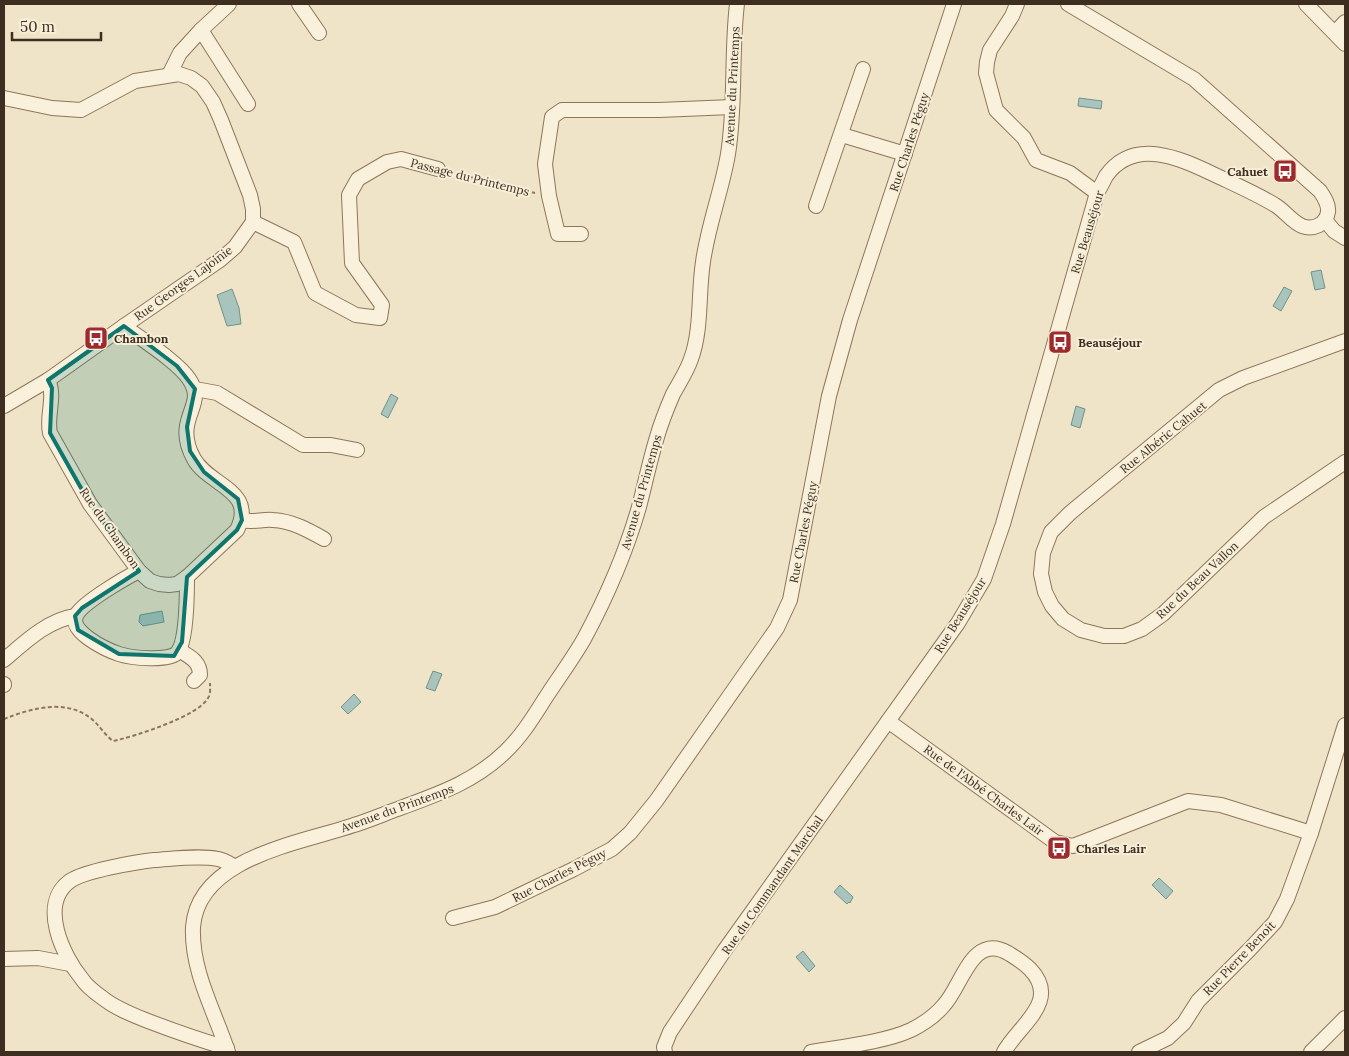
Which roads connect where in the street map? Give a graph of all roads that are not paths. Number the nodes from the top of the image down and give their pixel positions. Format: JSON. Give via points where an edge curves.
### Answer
{"nodes":[{"id":1,"x":229,"y":4,"type":"edge"},
{"id":2,"x":298,"y":4,"type":"edge"},
{"id":3,"x":737,"y":4,"type":"edge"},
{"id":4,"x":954,"y":4,"type":"edge"},
{"id":5,"x":1017,"y":4,"type":"edge"},
{"id":6,"x":1068,"y":4,"type":"edge"},
{"id":7,"x":1306,"y":4,"type":"edge"},
{"id":8,"x":1345,"y":22,"type":"edge"},
{"id":9,"x":201,"y":30,"type":"junction"},
{"id":10,"x":319,"y":33,"type":"dead end"},
{"id":11,"x":1334,"y":33,"type":"junction"},
{"id":12,"x":1345,"y":44,"type":"edge"},
{"id":13,"x":863,"y":69,"type":"dead end"},
{"id":14,"x":169,"y":75,"type":"junction"},
{"id":15,"x":4,"y":98,"type":"edge"},
{"id":16,"x":248,"y":104,"type":"dead end"},
{"id":17,"x":732,"y":107,"type":"junction"},
{"id":18,"x":842,"y":135,"type":"junction"},
{"id":19,"x":905,"y":154,"type":"junction"},
{"id":20,"x":438,"y":169,"type":"road end"},
{"id":21,"x":1097,"y":193,"type":"junction"},
{"id":22,"x":816,"y":206,"type":"dead end"},
{"id":23,"x":1325,"y":220,"type":"junction"},
{"id":24,"x":253,"y":222,"type":"junction"},
{"id":25,"x":581,"y":234,"type":"dead end"},
{"id":26,"x":1345,"y":238,"type":"edge"},
{"id":27,"x":124,"y":326,"type":"junction"},
{"id":28,"x":1345,"y":341,"type":"edge"},
{"id":29,"x":48,"y":380,"type":"junction"},
{"id":30,"x":195,"y":389,"type":"junction"},
{"id":31,"x":4,"y":406,"type":"edge"},
{"id":32,"x":357,"y":450,"type":"dead end"},
{"id":33,"x":1345,"y":462,"type":"edge"},
{"id":34,"x":242,"y":520,"type":"junction"},
{"id":35,"x":324,"y":539,"type":"dead end"},
{"id":36,"x":139,"y":571,"type":"junction"},
{"id":37,"x":187,"y":577,"type":"junction"},
{"id":38,"x":1045,"y":592,"type":"joint"},
{"id":39,"x":76,"y":616,"type":"junction"},
{"id":40,"x":179,"y":650,"type":"junction"},
{"id":41,"x":4,"y":660,"type":"edge"},
{"id":42,"x":197,"y":676,"type":"road end"},
{"id":43,"x":888,"y":721,"type":"junction"},
{"id":44,"x":1345,"y":725,"type":"edge"},
{"id":45,"x":1311,"y":834,"type":"junction"},
{"id":46,"x":235,"y":867,"type":"junction"},
{"id":47,"x":452,"y":918,"type":"dead end"},
{"id":48,"x":4,"y":959,"type":"edge"},
{"id":49,"x":70,"y":964,"type":"junction"},
{"id":50,"x":1345,"y":1018,"type":"edge"},
{"id":51,"x":228,"y":1050,"type":"edge"},
{"id":52,"x":665,"y":1052,"type":"edge"},
{"id":53,"x":811,"y":1052,"type":"edge"},
{"id":54,"x":1004,"y":1052,"type":"edge"},
{"id":55,"x":1139,"y":1052,"type":"edge"},
{"id":56,"x":1311,"y":1052,"type":"edge"}],
"edges":[{"from":1,"to":9,"type":"street"},
{"from":2,"to":10,"type":"street"},
{"from":3,"to":17,"type":"street","name":"Avenue du Printemps"},
{"from":4,"to":19,"type":"street","name":"Rue Charles Péguy"},
{"from":5,"to":21,"type":"street","via":[[990,50],[987,62],[986,73],[996,110],[1024,138],[1036,160],[1070,173]]},
{"from":6,"to":23,"type":"street","via":[[1194,79],[1320,191],[1328,211]]},
{"from":7,"to":11,"type":"street"},
{"from":8,"to":11,"type":"street"},
{"from":9,"to":14,"type":"street","via":[[180,53]]},
{"from":9,"to":16,"type":"street"},
{"from":11,"to":12,"type":"street"},
{"from":13,"to":18,"type":"street"},
{"from":14,"to":15,"type":"street","via":[[136,81],[81,110]]},
{"from":14,"to":24,"type":"street","via":[[191,78],[202,86],[213,102],[250,195]]},
{"from":17,"to":25,"type":"street","name":"Passage du Printemps","via":[[562,110],[552,117],[545,164],[558,234]]},
{"from":17,"to":46,"type":"street","name":"Avenue du Printemps","via":[[728,154],[706,245],[691,359],[671,398],[657,436],[622,555],[582,642],[560,677],[515,741],[487,768],[465,783],[353,825],[263,852]]},
{"from":18,"to":19,"type":"street"},
{"from":18,"to":22,"type":"street"},
{"from":19,"to":47,"type":"street","name":"Rue Charles Péguy","via":[[850,320],[829,396],[790,600],[777,628],[656,802],[630,833],[612,848],[495,907]]},
{"from":20,"to":24,"type":"street","name":"Passage du Printemps","via":[[401,159],[387,162],[358,178],[349,195],[352,263],[382,304],[380,318],[356,315],[315,293],[294,242]]},
{"from":21,"to":23,"type":"street","name":"Rue Beauséjour","via":[[1107,175],[1135,155],[1165,154],[1253,193],[1277,206],[1300,225],[1317,227]]},
{"from":21,"to":43,"type":"street","name":"Rue Beauséjour","via":[[1003,524],[984,579],[958,623]]},
{"from":23,"to":26,"type":"street"},
{"from":24,"to":27,"type":"street","name":"Rue Georges Lajoinie","via":[[235,247],[220,260]]},
{"from":27,"to":29,"type":"street","name":"Rue Georges Lajoinie"},
{"from":27,"to":30,"type":"street","via":[[177,366]]},
{"from":28,"to":38,"type":"street","name":"Rue Albéric Cahuet","via":[[1219,390],[1070,513],[1051,532],[1043,554],[1041,574]]},
{"from":29,"to":31,"type":"street","name":"Rue Georges Lajoinie"},
{"from":29,"to":36,"type":"street","name":"Rue du Chambon","via":[[52,388],[47,424],[50,434],[90,504]]},
{"from":30,"to":32,"type":"street","via":[[217,393],[303,445],[331,445]]},
{"from":30,"to":34,"type":"street","via":[[187,426],[190,451],[204,472],[238,499]]},
{"from":33,"to":38,"type":"street","name":"Rue du Beau Vallon","via":[[1264,517],[1163,614],[1142,629],[1124,636],[1104,636],[1081,630],[1063,619]]},
{"from":34,"to":35,"type":"street","via":[[271,519],[295,524]]},
{"from":34,"to":37,"type":"street","name":"Rue du Chambon","via":[[230,538]]},
{"from":36,"to":37,"type":"street","name":"Rue du Chambon","via":[[159,584],[177,584]]},
{"from":36,"to":39,"type":"street","via":[[82,608]]},
{"from":37,"to":40,"type":"street","via":[[184,628]]},
{"from":39,"to":40,"type":"street","via":[[78,630],[119,654],[167,658]]},
{"from":39,"to":41,"type":"street","via":[[65,617],[52,624]]},
{"from":40,"to":42,"type":"street","via":[[196,661]]},
{"from":43,"to":45,"type":"street","name":"Rue de l'Abbé Charles Lair","via":[[1055,842],[1073,846],[1188,801],[1221,805]]},
{"from":43,"to":52,"type":"street","name":"Rue du Commandant Marchal","via":[[670,1032]]},
{"from":44,"to":45,"type":"street","name":"Rue Pierre Benoit"},
{"from":45,"to":55,"type":"street","name":"Rue Pierre Benoit","via":[[1275,922],[1198,1001],[1184,1023],[1168,1038]]},
{"from":46,"to":49,"type":"street","name":"Avenue du Printemps","via":[[218,859],[175,858],[137,862],[71,881],[59,891],[55,906],[55,926]]},
{"from":46,"to":51,"type":"street","name":"Avenue du Printemps","via":[[215,883],[200,903],[193,923],[196,964]]},
{"from":48,"to":49,"type":"street","via":[[38,958]]},
{"from":49,"to":51,"type":"street","name":"Avenue du Printemps","via":[[83,981],[105,1000],[129,1013]]},
{"from":50,"to":56,"type":"street"},
{"from":53,"to":54,"type":"street","via":[[891,1037],[928,1020],[945,1004],[977,954],[988,948],[1001,949],[1023,962],[1038,977],[1042,990],[1033,1014]]}]}
